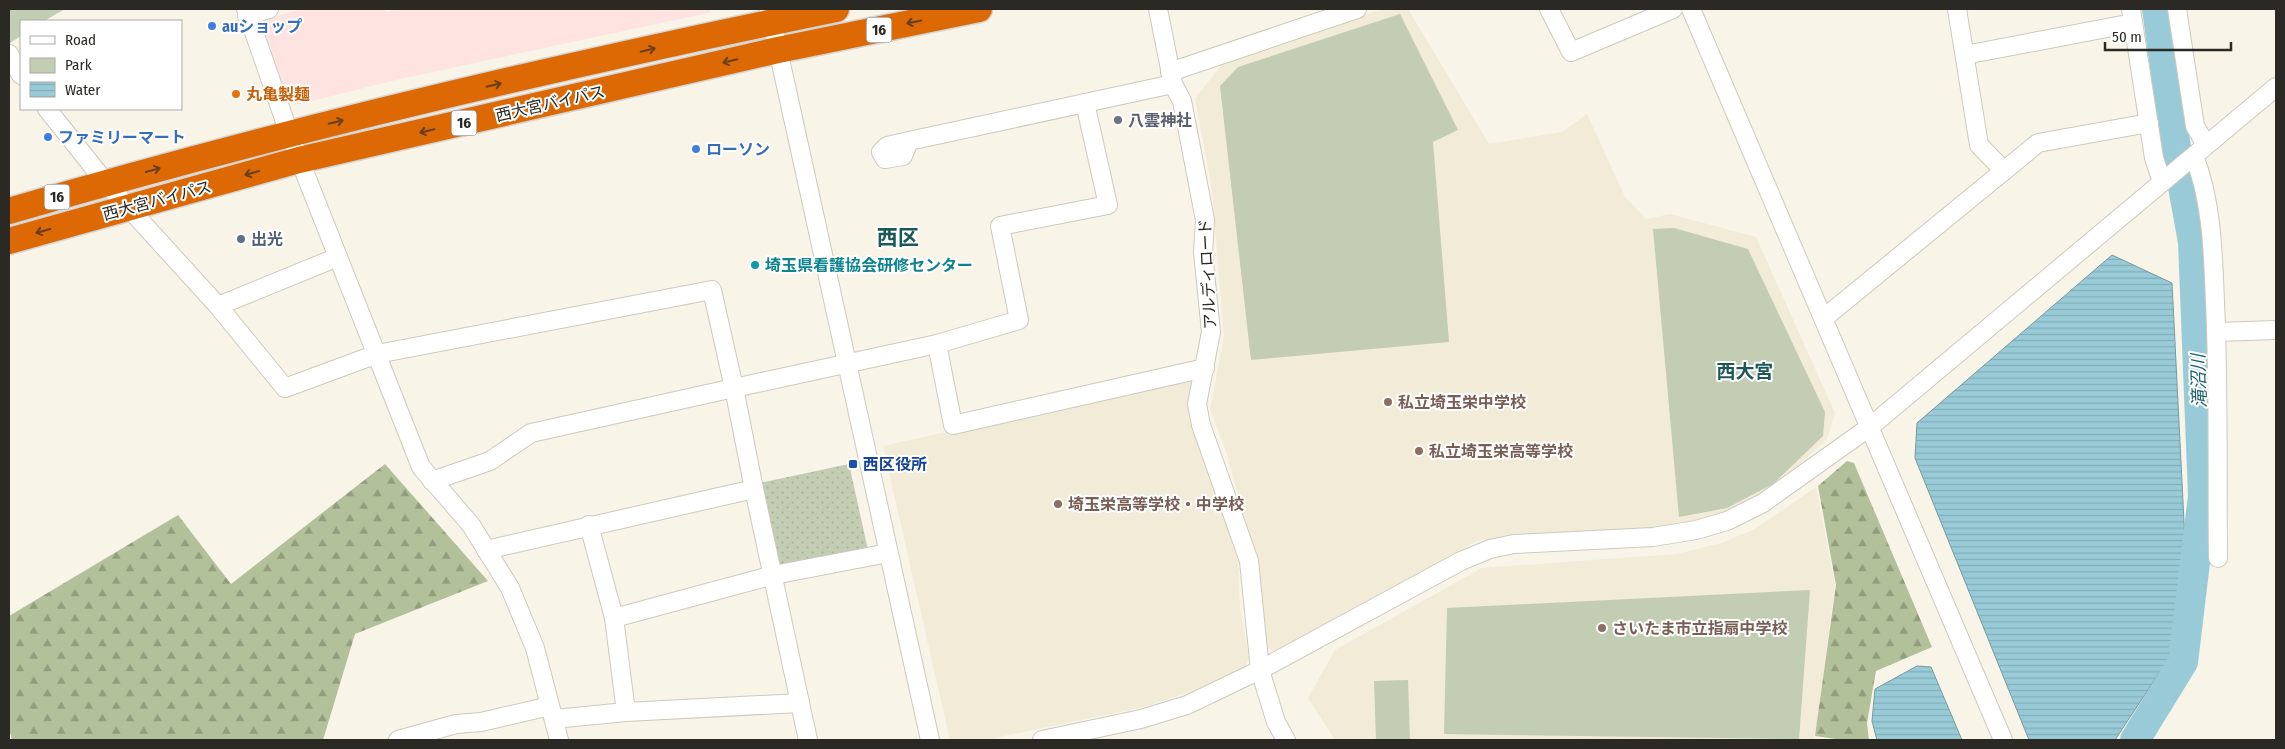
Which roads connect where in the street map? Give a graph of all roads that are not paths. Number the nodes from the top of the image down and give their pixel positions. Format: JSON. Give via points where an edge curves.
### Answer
{"nodes":[{"id":1,"x":269,"y":9,"type":"edge"},
{"id":2,"x":836,"y":9,"type":"edge"},
{"id":3,"x":979,"y":9,"type":"edge"},
{"id":4,"x":1158,"y":9,"type":"edge"},
{"id":5,"x":1357,"y":9,"type":"edge"},
{"id":6,"x":1549,"y":9,"type":"edge"},
{"id":7,"x":1673,"y":9,"type":"edge"},
{"id":8,"x":1692,"y":9,"type":"edge"},
{"id":9,"x":1957,"y":9,"type":"edge"},
{"id":10,"x":2177,"y":9,"type":"edge"},
{"id":11,"x":246,"y":12,"type":"edge"},
{"id":12,"x":770,"y":15,"type":"edge"},
{"id":13,"x":2132,"y":16,"type":"edge"},
{"id":14,"x":778,"y":50,"type":"junction"},
{"id":15,"x":9,"y":54,"type":"edge"},
{"id":16,"x":1965,"y":55,"type":"junction"},
{"id":17,"x":20,"y":73,"type":"edge"},
{"id":18,"x":1171,"y":78,"type":"junction"},
{"id":19,"x":2276,"y":86,"type":"edge"},
{"id":20,"x":1086,"y":103,"type":"junction"},
{"id":21,"x":48,"y":110,"type":"edge"},
{"id":22,"x":2149,"y":123,"type":"junction"},
{"id":23,"x":289,"y":133,"type":"junction"},
{"id":24,"x":909,"y":142,"type":"dead end"},
{"id":25,"x":2196,"y":154,"type":"junction"},
{"id":26,"x":299,"y":160,"type":"junction"},
{"id":27,"x":2004,"y":171,"type":"junction"},
{"id":28,"x":2164,"y":180,"type":"junction"},
{"id":29,"x":106,"y":183,"type":"junction"},
{"id":30,"x":129,"y":208,"type":"junction"},
{"id":31,"x":9,"y":211,"type":"edge"},
{"id":32,"x":9,"y":241,"type":"edge"},
{"id":33,"x":338,"y":257,"type":"junction"},
{"id":34,"x":218,"y":306,"type":"junction"},
{"id":35,"x":1824,"y":318,"type":"junction"},
{"id":36,"x":2276,"y":330,"type":"edge"},
{"id":37,"x":2216,"y":332,"type":"junction"},
{"id":38,"x":936,"y":344,"type":"junction"},
{"id":39,"x":377,"y":354,"type":"junction"},
{"id":40,"x":846,"y":363,"type":"junction"},
{"id":41,"x":1205,"y":368,"type":"junction"},
{"id":42,"x":734,"y":388,"type":"junction"},
{"id":43,"x":1870,"y":426,"type":"junction"},
{"id":44,"x":432,"y":481,"type":"junction"},
{"id":45,"x":754,"y":490,"type":"junction"},
{"id":46,"x":589,"y":525,"type":"junction"},
{"id":47,"x":486,"y":550,"type":"junction"},
{"id":48,"x":888,"y":553,"type":"junction"},
{"id":49,"x":2218,"y":558,"type":"dead end"},
{"id":50,"x":774,"y":575,"type":"junction"},
{"id":51,"x":614,"y":618,"type":"junction"},
{"id":52,"x":1260,"y":670,"type":"junction"},
{"id":53,"x":800,"y":703,"type":"junction"},
{"id":54,"x":552,"y":712,"type":"junction"},
{"id":55,"x":626,"y":712,"type":"junction"},
{"id":56,"x":459,"y":732,"type":"edge"},
{"id":57,"x":398,"y":740,"type":"edge"},
{"id":58,"x":559,"y":740,"type":"edge"},
{"id":59,"x":808,"y":740,"type":"edge"},
{"id":60,"x":930,"y":740,"type":"edge"},
{"id":61,"x":1042,"y":740,"type":"edge"},
{"id":62,"x":1286,"y":740,"type":"edge"},
{"id":63,"x":2003,"y":740,"type":"edge"}],
"edges":[{"from":1,"to":11,"type":"street"},
{"from":2,"to":12,"type":"highway","name":"西大宮バイパス","number":"16"},
{"from":3,"to":14,"type":"highway","name":"西大宮バイパス","number":"16","one_way":true},
{"from":4,"to":18,"type":"street","name":"アルディロード"},
{"from":5,"to":18,"type":"street"},
{"from":6,"to":7,"type":"street","via":[[1570,52]]},
{"from":8,"to":35,"type":"street"},
{"from":9,"to":16,"type":"street"},
{"from":10,"to":25,"type":"street","via":[[2195,126]]},
{"from":11,"to":23,"type":"street"},
{"from":12,"to":14,"type":"street"},
{"from":23,"to":12,"type":"highway","name":"西大宮バイパス","number":"16","one_way":true},
{"from":13,"to":16,"type":"street"},
{"from":13,"to":22,"type":"street"},
{"from":14,"to":26,"type":"highway","name":"西大宮バイパス","number":"16","one_way":true},
{"from":14,"to":40,"type":"street"},
{"from":15,"to":17,"type":"street"},
{"from":16,"to":27,"type":"street","via":[[1979,145]]},
{"from":18,"to":20,"type":"street"},
{"from":18,"to":41,"type":"street","name":"アルディロード","via":[[1182,100],[1205,220],[1203,252],[1211,332]]},
{"from":19,"to":25,"type":"street"},
{"from":20,"to":24,"type":"street"},
{"from":20,"to":38,"type":"street","via":[[1108,204],[1000,226],[1019,320]]},
{"from":21,"to":29,"type":"street"},
{"from":22,"to":27,"type":"street","via":[[2038,143]]},
{"from":22,"to":28,"type":"street","via":[[2154,158]]},
{"from":23,"to":26,"type":"street"},
{"from":29,"to":23,"type":"highway","name":"西大宮バイパス","number":"16","one_way":true},
{"from":25,"to":28,"type":"street"},
{"from":25,"to":37,"type":"street","via":[[2203,178],[2213,253]]},
{"from":26,"to":30,"type":"highway","name":"西大宮バイパス","number":"16","one_way":true},
{"from":26,"to":33,"type":"street"},
{"from":27,"to":35,"type":"street"},
{"from":28,"to":43,"type":"street"},
{"from":29,"to":30,"type":"street"},
{"from":29,"to":31,"type":"highway","name":"西大宮バイパス","number":"16"},
{"from":30,"to":32,"type":"highway","name":"西大宮バイパス","number":"16","one_way":true},
{"from":30,"to":34,"type":"street"},
{"from":33,"to":34,"type":"street"},
{"from":33,"to":39,"type":"street"},
{"from":34,"to":39,"type":"street","via":[[285,388]]},
{"from":35,"to":43,"type":"street"},
{"from":36,"to":37,"type":"street"},
{"from":37,"to":49,"type":"street"},
{"from":38,"to":40,"type":"street"},
{"from":38,"to":41,"type":"street","via":[[953,425]]},
{"from":39,"to":42,"type":"street","via":[[712,290]]},
{"from":39,"to":44,"type":"street","via":[[421,467]]},
{"from":40,"to":42,"type":"street"},
{"from":40,"to":48,"type":"street"},
{"from":41,"to":52,"type":"street","name":"アルディロード","via":[[1197,404],[1201,425],[1249,561]]},
{"from":42,"to":44,"type":"street","via":[[532,433],[490,461]]},
{"from":42,"to":45,"type":"street"},
{"from":43,"to":52,"type":"street","via":[[1763,503],[1727,521],[1653,537],[1514,544],[1490,549],[1461,561]]},
{"from":43,"to":63,"type":"street"},
{"from":44,"to":47,"type":"street","via":[[471,525]]},
{"from":45,"to":46,"type":"street"},
{"from":45,"to":50,"type":"street"},
{"from":46,"to":47,"type":"street"},
{"from":46,"to":51,"type":"street"},
{"from":47,"to":54,"type":"street","via":[[510,588],[525,623]]},
{"from":48,"to":50,"type":"street"},
{"from":48,"to":60,"type":"street"},
{"from":50,"to":51,"type":"street"},
{"from":50,"to":53,"type":"street"},
{"from":51,"to":55,"type":"street"},
{"from":52,"to":61,"type":"street","via":[[1168,712]]},
{"from":52,"to":62,"type":"street","name":"アルディロード","via":[[1276,722]]},
{"from":53,"to":55,"type":"street"},
{"from":53,"to":59,"type":"street"},
{"from":54,"to":55,"type":"street"},
{"from":54,"to":56,"type":"street","via":[[481,722]]},
{"from":54,"to":58,"type":"street"},
{"from":56,"to":57,"type":"street"}]}
